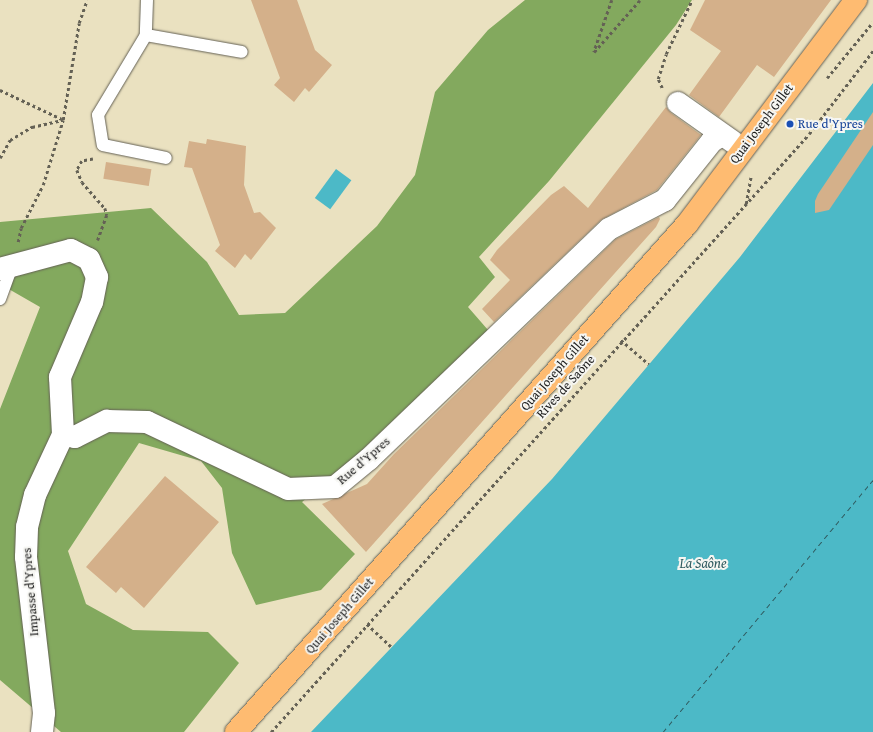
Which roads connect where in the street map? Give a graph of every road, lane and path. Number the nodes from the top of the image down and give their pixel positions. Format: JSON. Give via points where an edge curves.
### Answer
{"nodes":[{"id":1,"x":87,"y":0,"type":"edge"},
{"id":2,"x":147,"y":0,"type":"edge"},
{"id":3,"x":612,"y":0,"type":"edge"},
{"id":4,"x":640,"y":0,"type":"edge"},
{"id":5,"x":692,"y":0,"type":"edge"},
{"id":6,"x":856,"y":0,"type":"edge"},
{"id":7,"x":873,"y":22,"type":"edge"},
{"id":8,"x":146,"y":35,"type":"junction"},
{"id":9,"x":873,"y":51,"type":"edge"},
{"id":10,"x":242,"y":52,"type":"dead end"},
{"id":11,"x":658,"y":79,"type":"dead end"},
{"id":12,"x":824,"y":82,"type":"dead end"},
{"id":13,"x":0,"y":90,"type":"edge"},
{"id":14,"x":678,"y":103,"type":"dead end"},
{"id":15,"x":63,"y":120,"type":"junction"},
{"id":16,"x":720,"y":136,"type":"junction"},
{"id":17,"x":103,"y":145,"type":"junction"},
{"id":18,"x":743,"y":149,"type":"junction"},
{"id":19,"x":0,"y":158,"type":"edge"},
{"id":20,"x":166,"y":158,"type":"dead end"},
{"id":21,"x":751,"y":174,"type":"dead end"},
{"id":22,"x":746,"y":204,"type":"junction"},
{"id":23,"x":96,"y":244,"type":"dead end"},
{"id":24,"x":6,"y":267,"type":"edge"},
{"id":25,"x":0,"y":299,"type":"edge"},
{"id":26,"x":621,"y":340,"type":"junction"},
{"id":27,"x":649,"y":364,"type":"dead end"},
{"id":28,"x":63,"y":434,"type":"junction"},
{"id":29,"x":367,"y":624,"type":"junction"},
{"id":30,"x":392,"y":647,"type":"dead end"},
{"id":31,"x":42,"y":732,"type":"edge"},
{"id":32,"x":236,"y":732,"type":"edge"},
{"id":33,"x":271,"y":732,"type":"edge"}],
"edges":[{"from":1,"to":15,"type":"path","via":[[79,23]]},
{"from":2,"to":8,"type":"lane"},
{"from":3,"to":4,"type":"path","via":[[594,52]]},
{"from":5,"to":11,"type":"path","via":[[666,54]]},
{"from":6,"to":18,"type":"main road","name":"Quai Joseph Gillet"},
{"from":7,"to":12,"type":"path"},
{"from":8,"to":10,"type":"lane"},
{"from":8,"to":17,"type":"lane","via":[[98,115]]},
{"from":9,"to":22,"type":"path","name":"Rives de Saône","via":[[809,134]]},
{"from":13,"to":15,"type":"path"},
{"from":14,"to":16,"type":"street"},
{"from":15,"to":19,"type":"path","via":[[32,127],[10,140]]},
{"from":15,"to":24,"type":"path","via":[[43,185],[21,228]]},
{"from":16,"to":18,"type":"street"},
{"from":16,"to":28,"type":"street","name":"Rue d'Ypres","via":[[712,141],[665,200],[609,229],[374,454],[335,487],[288,489],[147,422],[107,421],[76,437]]},
{"from":17,"to":20,"type":"lane"},
{"from":17,"to":23,"type":"path","via":[[96,158],[82,161],[77,170],[82,182],[105,208],[107,214]]},
{"from":18,"to":32,"type":"main road","name":"Quai Joseph Gillet","via":[[682,230]]},
{"from":21,"to":22,"type":"path"},
{"from":22,"to":26,"type":"path","name":"Rives de Saône"},
{"from":24,"to":25,"type":"lane"},
{"from":24,"to":28,"type":"street","via":[[71,250],[89,259],[97,277],[92,302],[60,376]]},
{"from":26,"to":27,"type":"path"},
{"from":26,"to":29,"type":"path","name":"Rives de Saône"},
{"from":28,"to":31,"type":"street","name":"Impasse d'Ypres","via":[[35,495],[27,527],[26,557],[44,713]]},
{"from":29,"to":30,"type":"path"},
{"from":29,"to":33,"type":"path","name":"Rives de Saône"}]}
